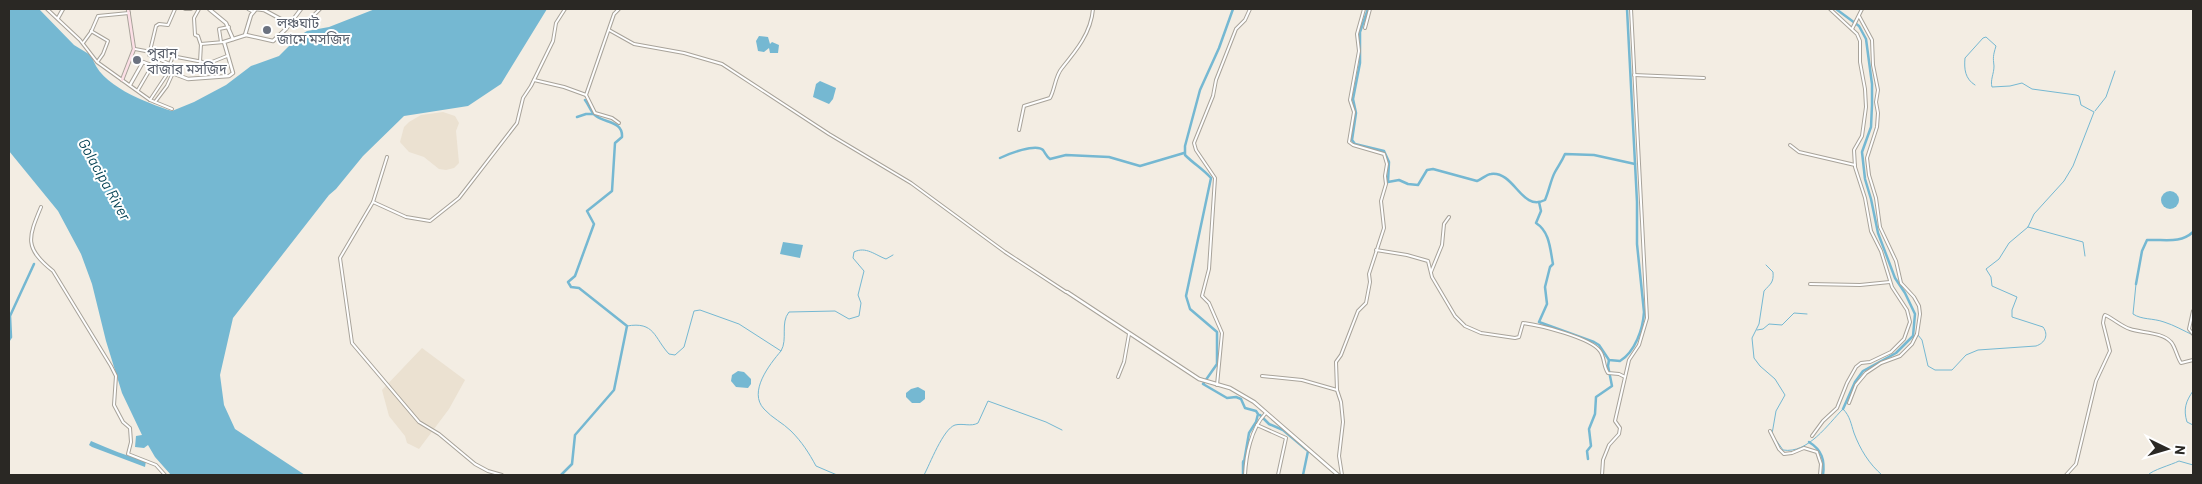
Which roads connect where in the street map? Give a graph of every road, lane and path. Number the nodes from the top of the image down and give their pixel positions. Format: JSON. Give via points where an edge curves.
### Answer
{"nodes":[{"id":1,"x":47,"y":9,"type":"edge"},
{"id":2,"x":63,"y":9,"type":"edge"},
{"id":3,"x":128,"y":9,"type":"edge"},
{"id":4,"x":170,"y":9,"type":"edge"},
{"id":5,"x":175,"y":9,"type":"edge"},
{"id":6,"x":185,"y":9,"type":"edge"},
{"id":7,"x":191,"y":9,"type":"edge"},
{"id":8,"x":199,"y":9,"type":"edge"},
{"id":9,"x":209,"y":9,"type":"edge"},
{"id":10,"x":248,"y":9,"type":"edge"},
{"id":11,"x":301,"y":9,"type":"edge"},
{"id":12,"x":320,"y":9,"type":"edge"},
{"id":13,"x":565,"y":9,"type":"edge"},
{"id":14,"x":619,"y":9,"type":"edge"},
{"id":15,"x":1093,"y":9,"type":"edge"},
{"id":16,"x":1250,"y":9,"type":"edge"},
{"id":17,"x":1364,"y":9,"type":"edge"},
{"id":18,"x":1370,"y":9,"type":"edge"},
{"id":19,"x":1631,"y":9,"type":"edge"},
{"id":20,"x":1830,"y":9,"type":"edge"},
{"id":21,"x":1862,"y":9,"type":"edge"},
{"id":22,"x":252,"y":11,"type":"junction"},
{"id":23,"x":129,"y":13,"type":"junction"},
{"id":24,"x":1859,"y":16,"type":"junction"},
{"id":25,"x":58,"y":18,"type":"junction"},
{"id":26,"x":307,"y":22,"type":"dead end"},
{"id":27,"x":290,"y":24,"type":"junction"},
{"id":28,"x":229,"y":27,"type":"junction"},
{"id":29,"x":1365,"y":28,"type":"dead end"},
{"id":30,"x":609,"y":30,"type":"junction"},
{"id":31,"x":1852,"y":30,"type":"junction"},
{"id":32,"x":91,"y":31,"type":"junction"},
{"id":33,"x":245,"y":35,"type":"junction"},
{"id":34,"x":234,"y":39,"type":"junction"},
{"id":35,"x":222,"y":42,"type":"junction"},
{"id":36,"x":83,"y":43,"type":"junction"},
{"id":37,"x":201,"y":45,"type":"junction"},
{"id":38,"x":134,"y":48,"type":"junction"},
{"id":39,"x":150,"y":51,"type":"junction"},
{"id":40,"x":173,"y":55,"type":"junction"},
{"id":41,"x":227,"y":56,"type":"junction"},
{"id":42,"x":97,"y":62,"type":"junction"},
{"id":43,"x":200,"y":62,"type":"junction"},
{"id":44,"x":152,"y":66,"type":"junction"},
{"id":45,"x":168,"y":73,"type":"junction"},
{"id":46,"x":172,"y":75,"type":"junction"},
{"id":47,"x":1634,"y":75,"type":"junction"},
{"id":48,"x":1704,"y":78,"type":"dead end"},
{"id":49,"x":122,"y":80,"type":"junction"},
{"id":50,"x":534,"y":80,"type":"junction"},
{"id":51,"x":130,"y":85,"type":"junction"},
{"id":52,"x":138,"y":91,"type":"junction"},
{"id":53,"x":586,"y":95,"type":"junction"},
{"id":54,"x":150,"y":100,"type":"junction"},
{"id":55,"x":154,"y":103,"type":"junction"},
{"id":56,"x":172,"y":109,"type":"dead end"},
{"id":57,"x":619,"y":123,"type":"dead end"},
{"id":58,"x":1019,"y":130,"type":"dead end"},
{"id":59,"x":1790,"y":145,"type":"dead end"},
{"id":60,"x":387,"y":157,"type":"dead end"},
{"id":61,"x":1855,"y":165,"type":"junction"},
{"id":62,"x":374,"y":202,"type":"junction"},
{"id":63,"x":41,"y":206,"type":"dead end"},
{"id":64,"x":1449,"y":217,"type":"dead end"},
{"id":65,"x":1376,"y":250,"type":"junction"},
{"id":66,"x":1431,"y":272,"type":"junction"},
{"id":67,"x":1890,"y":282,"type":"junction"},
{"id":68,"x":1810,"y":284,"type":"dead end"},
{"id":69,"x":1067,"y":292,"type":"joint"},
{"id":70,"x":2193,"y":311,"type":"edge"},
{"id":71,"x":1130,"y":334,"type":"junction"},
{"id":72,"x":2193,"y":334,"type":"edge"},
{"id":73,"x":2193,"y":360,"type":"edge"},
{"id":74,"x":1262,"y":376,"type":"dead end"},
{"id":75,"x":1118,"y":377,"type":"dead end"},
{"id":76,"x":1624,"y":377,"type":"junction"},
{"id":77,"x":1217,"y":385,"type":"junction"},
{"id":78,"x":1337,"y":390,"type":"junction"},
{"id":79,"x":1849,"y":403,"type":"dead end"},
{"id":80,"x":1265,"y":414,"type":"junction"},
{"id":81,"x":1257,"y":425,"type":"junction"},
{"id":82,"x":1770,"y":431,"type":"dead end"},
{"id":83,"x":1812,"y":436,"type":"dead end"},
{"id":84,"x":165,"y":475,"type":"edge"},
{"id":85,"x":502,"y":475,"type":"edge"},
{"id":86,"x":1245,"y":475,"type":"edge"},
{"id":87,"x":1278,"y":475,"type":"edge"},
{"id":88,"x":1338,"y":475,"type":"edge"},
{"id":89,"x":1342,"y":475,"type":"edge"},
{"id":90,"x":1602,"y":475,"type":"edge"},
{"id":91,"x":1820,"y":475,"type":"edge"},
{"id":92,"x":2066,"y":475,"type":"edge"}],
"edges":[{"from":1,"to":25,"type":"street"},
{"from":2,"to":25,"type":"street"},
{"from":3,"to":23,"type":"main road"},
{"from":4,"to":5,"type":"street"},
{"from":5,"to":39,"type":"street","via":[[169,24],[156,26]]},
{"from":6,"to":7,"type":"street"},
{"from":8,"to":37,"type":"street","via":[[194,18],[195,35]]},
{"from":9,"to":28,"type":"street"},
{"from":10,"to":22,"type":"street"},
{"from":11,"to":27,"type":"street"},
{"from":12,"to":26,"type":"street"},
{"from":13,"to":50,"type":"street","via":[[557,20],[553,41]]},
{"from":14,"to":30,"type":"street"},
{"from":15,"to":58,"type":"street","via":[[1081,45],[1061,69],[1050,98],[1024,106]]},
{"from":16,"to":77,"type":"street","via":[[1236,29],[1194,139],[1196,150],[1215,178],[1210,269],[1202,296],[1209,303],[1222,332]]},
{"from":17,"to":65,"type":"street","via":[[1357,34],[1359,51],[1350,100],[1354,112],[1349,142],[1384,154],[1386,160],[1386,184],[1381,201],[1384,228]]},
{"from":18,"to":29,"type":"street"},
{"from":19,"to":47,"type":"street"},
{"from":20,"to":31,"type":"street"},
{"from":21,"to":24,"type":"street"},
{"from":22,"to":27,"type":"street","via":[[264,10]]},
{"from":22,"to":33,"type":"street"},
{"from":23,"to":32,"type":"street","via":[[98,16]]},
{"from":23,"to":38,"type":"main road"},
{"from":24,"to":31,"type":"street"},
{"from":24,"to":79,"type":"street","via":[[1872,40],[1877,83],[1878,120],[1867,158],[1878,222],[1896,262],[1901,283],[1914,297],[1920,314],[1912,344],[1900,356],[1866,373]]},
{"from":25,"to":36,"type":"street"},
{"from":27,"to":33,"type":"street","via":[[273,41]]},
{"from":28,"to":34,"type":"street"},
{"from":28,"to":35,"type":"street","via":[[219,29]]},
{"from":30,"to":53,"type":"street"},
{"from":30,"to":69,"type":"street","via":[[634,44],[722,64],[911,183],[1005,252]]},
{"from":31,"to":61,"type":"street","via":[[1860,41],[1865,89],[1865,119],[1862,136],[1854,150]]},
{"from":32,"to":36,"type":"street"},
{"from":32,"to":42,"type":"street","via":[[108,41]]},
{"from":33,"to":34,"type":"street"},
{"from":34,"to":35,"type":"street"},
{"from":35,"to":37,"type":"street"},
{"from":35,"to":41,"type":"street"},
{"from":36,"to":42,"type":"street"},
{"from":37,"to":43,"type":"street"},
{"from":38,"to":39,"type":"street"},
{"from":38,"to":49,"type":"main road"},
{"from":39,"to":40,"type":"street"},
{"from":39,"to":40,"type":"street","via":[[149,56],[170,64]]},
{"from":40,"to":43,"type":"street"},
{"from":41,"to":43,"type":"street","via":[[212,62]]},
{"from":41,"to":46,"type":"street","via":[[233,73],[229,76],[195,80]]},
{"from":42,"to":49,"type":"street"},
{"from":44,"to":45,"type":"street"},
{"from":44,"to":51,"type":"street","via":[[143,62]]},
{"from":44,"to":52,"type":"street"},
{"from":45,"to":46,"type":"street"},
{"from":45,"to":54,"type":"street"},
{"from":46,"to":55,"type":"street"},
{"from":47,"to":48,"type":"street"},
{"from":47,"to":76,"type":"street","via":[[1647,318]]},
{"from":49,"to":51,"type":"street"},
{"from":50,"to":53,"type":"street"},
{"from":50,"to":62,"type":"street","via":[[522,98],[517,123],[459,198],[430,221],[406,217]]},
{"from":51,"to":52,"type":"street"},
{"from":52,"to":54,"type":"street"},
{"from":53,"to":57,"type":"street","via":[[595,112]]},
{"from":54,"to":55,"type":"street"},
{"from":55,"to":56,"type":"street"},
{"from":59,"to":61,"type":"street","via":[[1799,152]]},
{"from":60,"to":62,"type":"street"},
{"from":61,"to":67,"type":"street","via":[[1871,231]]},
{"from":62,"to":85,"type":"street","via":[[340,258],[352,343],[419,422],[475,464]]},
{"from":63,"to":84,"type":"street","via":[[31,232],[33,251],[56,276],[116,376],[114,405],[130,428],[132,442],[128,454],[156,465]]},
{"from":64,"to":66,"type":"street","via":[[1444,224],[1442,245]]},
{"from":65,"to":66,"type":"street","via":[[1428,261]]},
{"from":65,"to":78,"type":"street","via":[[1366,303],[1358,311],[1336,362]]},
{"from":66,"to":76,"type":"street","via":[[1455,316],[1465,326],[1481,333],[1515,338],[1519,337],[1523,323],[1542,326],[1591,344],[1602,355],[1608,373]]},
{"from":67,"to":68,"type":"street"},
{"from":67,"to":83,"type":"street","via":[[1908,316],[1906,334],[1891,352],[1856,367],[1837,408]]},
{"from":69,"to":71,"type":"street"},
{"from":70,"to":72,"type":"street","via":[[2189,329]]},
{"from":71,"to":75,"type":"street"},
{"from":71,"to":77,"type":"street","via":[[1199,379]]},
{"from":73,"to":92,"type":"street","via":[[2181,363],[2168,340],[2131,330],[2105,316],[2103,323],[2110,351],[2096,381],[2076,464]]},
{"from":74,"to":78,"type":"street","via":[[1302,380]]},
{"from":76,"to":90,"type":"street","via":[[1615,421],[1620,434],[1609,445]]},
{"from":77,"to":80,"type":"street","via":[[1230,388],[1254,402]]},
{"from":78,"to":89,"type":"street","via":[[1343,422],[1339,456]]},
{"from":80,"to":81,"type":"street"},
{"from":80,"to":88,"type":"street","via":[[1284,426]]},
{"from":81,"to":86,"type":"street","via":[[1247,454]]},
{"from":81,"to":87,"type":"street","via":[[1286,438]]},
{"from":82,"to":91,"type":"street","via":[[1784,454],[1804,448],[1817,452]]}]}
